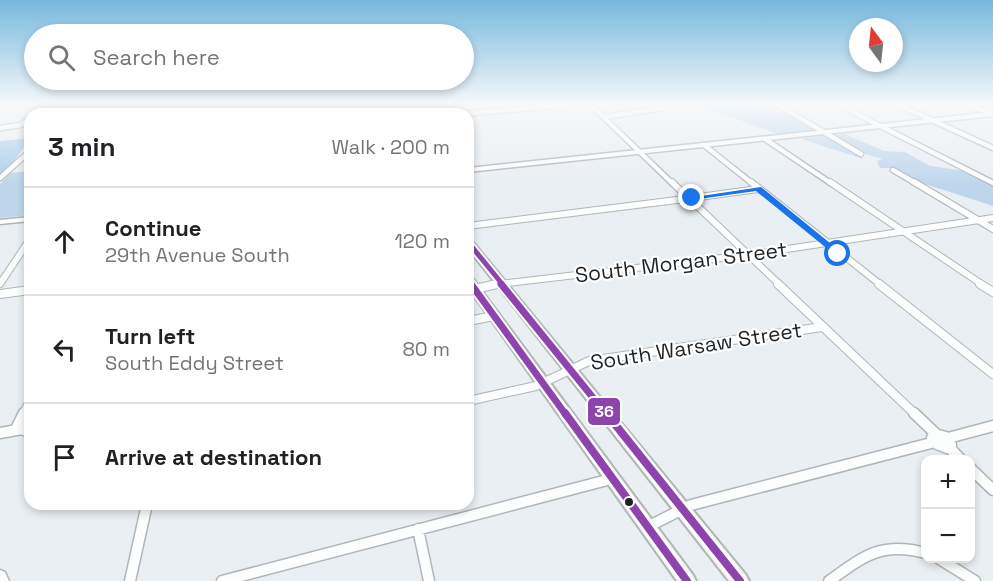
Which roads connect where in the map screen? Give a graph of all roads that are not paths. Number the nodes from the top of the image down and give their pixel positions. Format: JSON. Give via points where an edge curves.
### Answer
{"nodes":[{"id":1,"x":619,"y":132,"type":"edge"},
{"id":2,"x":826,"y":132,"type":"joint"},
{"id":3,"x":893,"y":132,"type":"edge"},
{"id":4,"x":958,"y":132,"type":"edge"},
{"id":5,"x":765,"y":139,"type":"junction"},
{"id":6,"x":704,"y":145,"type":"junction"},
{"id":7,"x":993,"y":148,"type":"edge"},
{"id":8,"x":640,"y":152,"type":"junction"},
{"id":9,"x":861,"y":154,"type":"dead end"},
{"id":10,"x":24,"y":156,"type":"edge"},
{"id":11,"x":474,"y":169,"type":"edge"},
{"id":12,"x":893,"y":170,"type":"dead end"},
{"id":13,"x":0,"y":178,"type":"edge"},
{"id":14,"x":993,"y":183,"type":"edge"},
{"id":15,"x":758,"y":189,"type":"junction"},
{"id":16,"x":688,"y":198,"type":"junction"},
{"id":17,"x":993,"y":218,"type":"edge"},
{"id":18,"x":24,"y":220,"type":"edge"},
{"id":19,"x":977,"y":220,"type":"junction"},
{"id":20,"x":0,"y":222,"type":"edge"},
{"id":21,"x":474,"y":225,"type":"edge"},
{"id":22,"x":993,"y":229,"type":"edge"},
{"id":23,"x":903,"y":232,"type":"junction"},
{"id":24,"x":826,"y":243,"type":"junction"},
{"id":25,"x":24,"y":248,"type":"edge"},
{"id":26,"x":474,"y":250,"type":"edge"},
{"id":27,"x":747,"y":255,"type":"junction"},
{"id":28,"x":499,"y":283,"type":"junction"},
{"id":29,"x":0,"y":284,"type":"edge"},
{"id":30,"x":474,"y":285,"type":"edge"},
{"id":31,"x":474,"y":288,"type":"edge"},
{"id":32,"x":24,"y":291,"type":"edge"},
{"id":33,"x":993,"y":292,"type":"edge"},
{"id":34,"x":0,"y":294,"type":"edge"},
{"id":35,"x":494,"y":316,"type":"junction"},
{"id":36,"x":474,"y":320,"type":"edge"},
{"id":37,"x":822,"y":327,"type":"junction"},
{"id":38,"x":571,"y":369,"type":"junction"},
{"id":39,"x":993,"y":374,"type":"edge"},
{"id":40,"x":542,"y":383,"type":"junction"},
{"id":41,"x":474,"y":399,"type":"edge"},
{"id":42,"x":24,"y":413,"type":"edge"},
{"id":43,"x":993,"y":426,"type":"edge"},
{"id":44,"x":16,"y":429,"type":"junction"},
{"id":45,"x":24,"y":429,"type":"edge"},
{"id":46,"x":0,"y":433,"type":"edge"},
{"id":47,"x":935,"y":438,"type":"junction"},
{"id":48,"x":948,"y":443,"type":"junction"},
{"id":49,"x":958,"y":455,"type":"edge"},
{"id":50,"x":975,"y":473,"type":"edge"},
{"id":51,"x":611,"y":479,"type":"junction"},
{"id":52,"x":993,"y":490,"type":"edge"},
{"id":53,"x":681,"y":509,"type":"junction"},
{"id":54,"x":146,"y":510,"type":"edge"},
{"id":55,"x":647,"y":527,"type":"junction"},
{"id":56,"x":418,"y":529,"type":"junction"},
{"id":57,"x":921,"y":551,"type":"edge"},
{"id":58,"x":946,"y":563,"type":"edge"},
{"id":59,"x":130,"y":581,"type":"edge"},
{"id":60,"x":222,"y":581,"type":"edge"},
{"id":61,"x":429,"y":581,"type":"edge"},
{"id":62,"x":687,"y":581,"type":"edge"},
{"id":63,"x":740,"y":581,"type":"edge"},
{"id":64,"x":829,"y":581,"type":"edge"},
{"id":65,"x":975,"y":581,"type":"edge"}],
"edges":[{"from":1,"to":8,"type":"street"},
{"from":2,"to":5,"type":"street"},
{"from":2,"to":9,"type":"street"},
{"from":3,"to":14,"type":"street"},
{"from":4,"to":7,"type":"street"},
{"from":5,"to":6,"type":"street"},
{"from":5,"to":23,"type":"street"},
{"from":6,"to":8,"type":"street"},
{"from":6,"to":15,"type":"street"},
{"from":8,"to":11,"type":"street"},
{"from":8,"to":16,"type":"street"},
{"from":10,"to":13,"type":"street"},
{"from":12,"to":19,"type":"street"},
{"from":15,"to":16,"type":"street"},
{"from":15,"to":24,"type":"street"},
{"from":16,"to":21,"type":"street"},
{"from":16,"to":27,"type":"street"},
{"from":17,"to":19,"type":"street","name":"South Morgan Street"},
{"from":18,"to":20,"type":"street"},
{"from":19,"to":22,"type":"street"},
{"from":19,"to":23,"type":"street","name":"South Morgan Street"},
{"from":23,"to":24,"type":"street","name":"South Morgan Street"},
{"from":23,"to":33,"type":"street"},
{"from":24,"to":27,"type":"street","name":"South Morgan Street"},
{"from":24,"to":39,"type":"street"},
{"from":25,"to":29,"type":"street"},
{"from":26,"to":28,"type":"main road"},
{"from":27,"to":28,"type":"street","name":"South Morgan Street"},
{"from":27,"to":37,"type":"street"},
{"from":28,"to":30,"type":"street","name":"South Morgan Street"},
{"from":28,"to":38,"type":"main road"},
{"from":31,"to":35,"type":"main road"},
{"from":32,"to":34,"type":"street"},
{"from":35,"to":36,"type":"street"},
{"from":35,"to":40,"type":"main road"},
{"from":37,"to":38,"type":"street","name":"South Warsaw Street","via":[[597,359]]},
{"from":37,"to":47,"type":"street"},
{"from":38,"to":40,"type":"street","name":"South Warsaw Street"},
{"from":38,"to":53,"type":"main road"},
{"from":40,"to":41,"type":"street","name":"South Warsaw Street"},
{"from":40,"to":51,"type":"main road"},
{"from":42,"to":44,"type":"street"},
{"from":43,"to":48,"type":"street"},
{"from":44,"to":45,"type":"street"},
{"from":44,"to":46,"type":"street"},
{"from":47,"to":48,"type":"street"},
{"from":47,"to":53,"type":"street"},
{"from":48,"to":49,"type":"street"},
{"from":50,"to":52,"type":"street"},
{"from":51,"to":55,"type":"main road"},
{"from":51,"to":56,"type":"street"},
{"from":53,"to":55,"type":"street"},
{"from":53,"to":63,"type":"main road"},
{"from":54,"to":59,"type":"street"},
{"from":55,"to":62,"type":"main road"},
{"from":56,"to":60,"type":"street"},
{"from":56,"to":61,"type":"street"},
{"from":57,"to":64,"type":"street","via":[[907,547],[881,548]]},
{"from":58,"to":65,"type":"street"}]}
